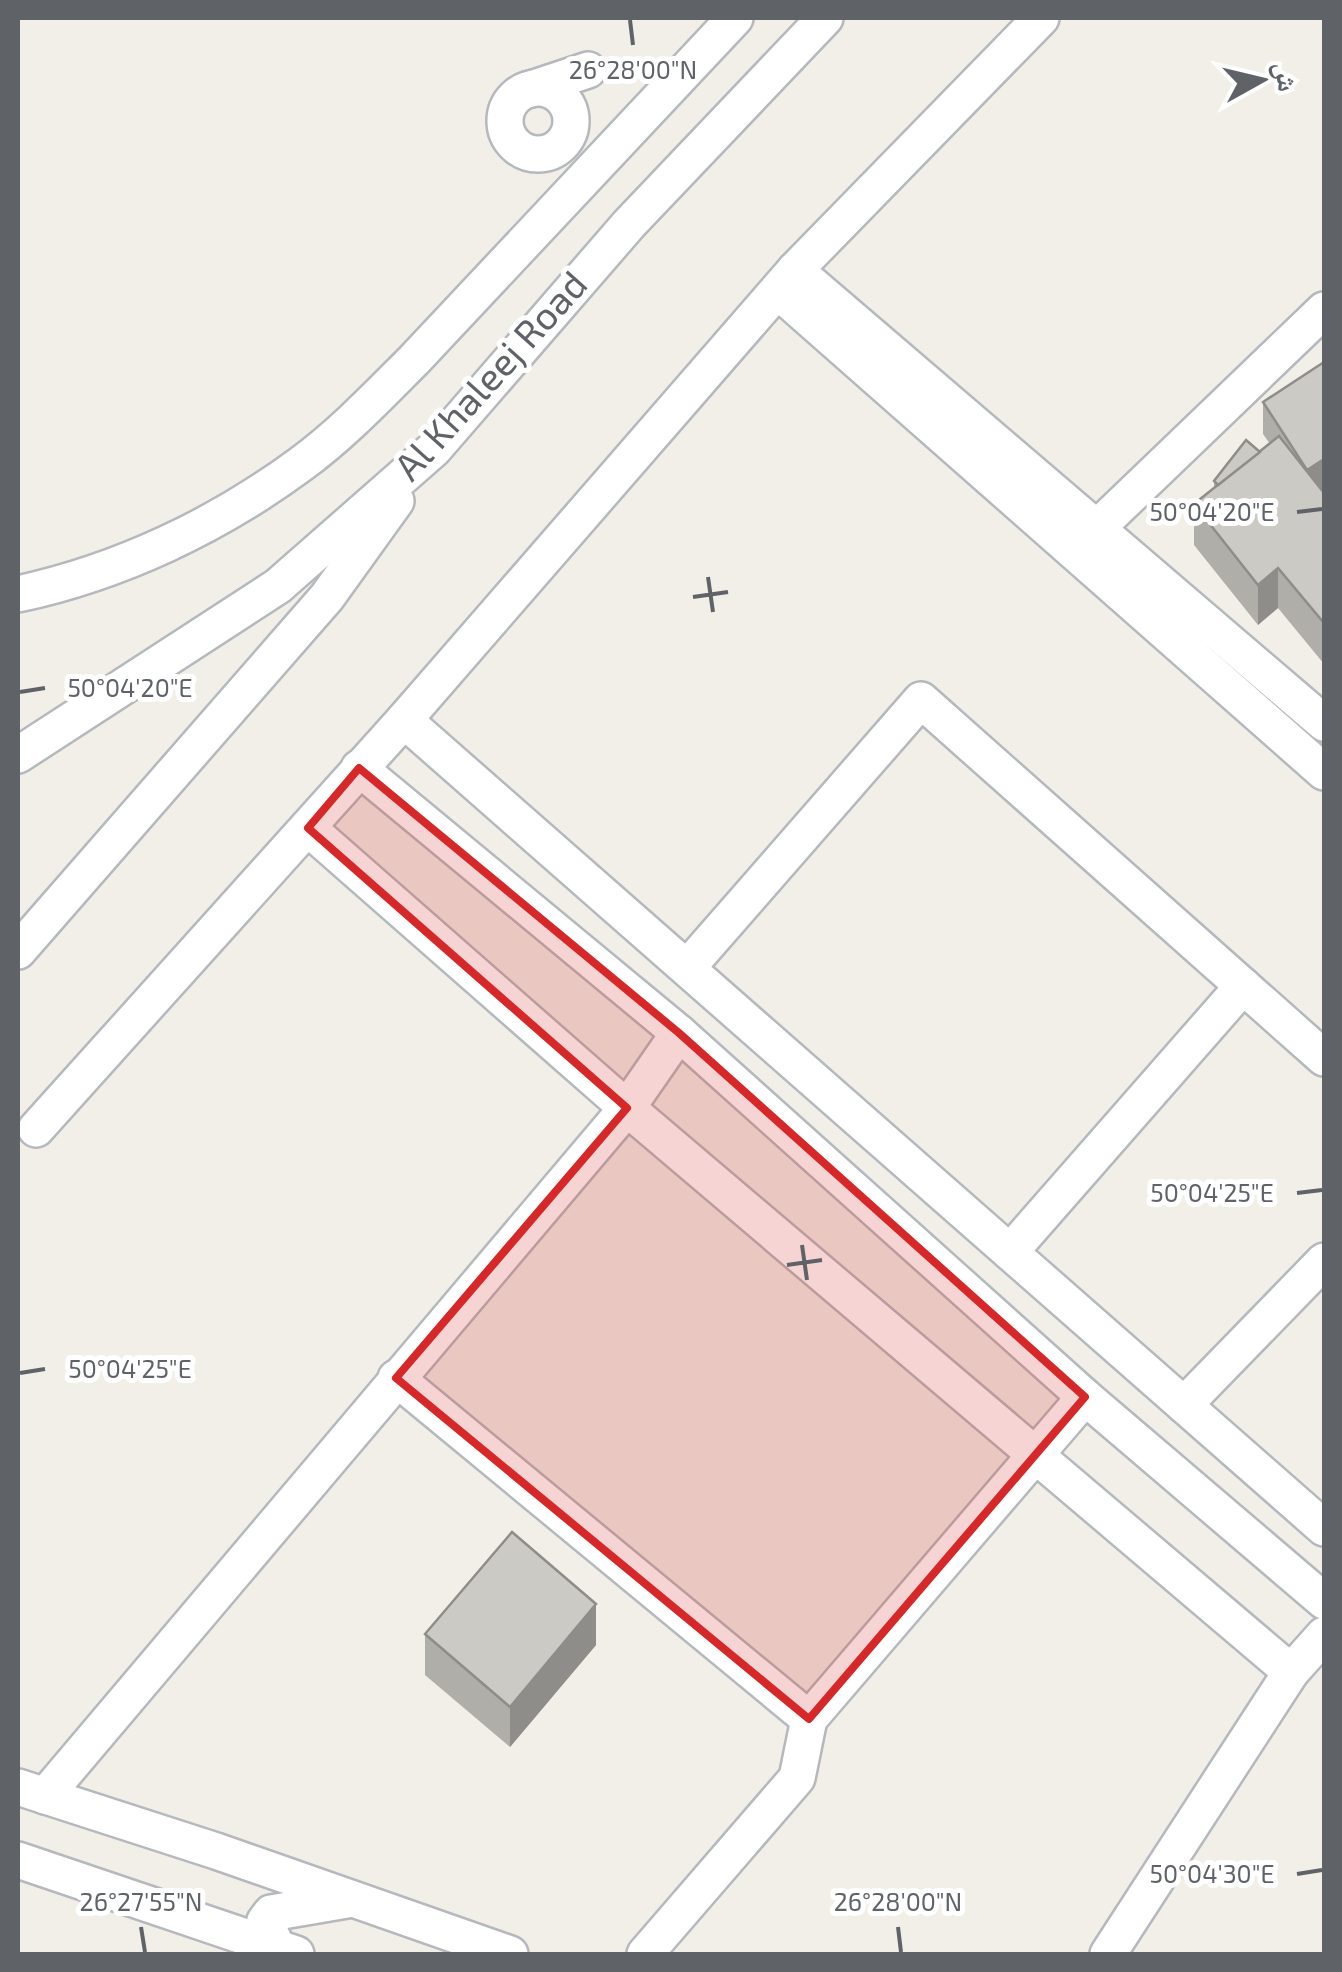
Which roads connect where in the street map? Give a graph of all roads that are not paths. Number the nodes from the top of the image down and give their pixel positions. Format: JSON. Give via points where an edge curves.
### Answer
{"nodes":[{"id":1,"x":735,"y":18,"type":"edge"},
{"id":2,"x":825,"y":18,"type":"edge"},
{"id":3,"x":1040,"y":18,"type":"edge"},
{"id":4,"x":786,"y":281,"type":"junction"},
{"id":5,"x":1324,"y":310,"type":"edge"},
{"id":6,"x":434,"y":448,"type":"junction"},
{"id":7,"x":1098,"y":528,"type":"junction"},
{"id":8,"x":18,"y":594,"type":"edge"},
{"id":9,"x":404,"y":720,"type":"junction"},
{"id":10,"x":1324,"y":723,"type":"edge"},
{"id":11,"x":18,"y":755,"type":"edge"},
{"id":12,"x":360,"y":768,"type":"junction"},
{"id":13,"x":1324,"y":772,"type":"edge"},
{"id":14,"x":308,"y":828,"type":"junction"},
{"id":15,"x":18,"y":952,"type":"edge"},
{"id":16,"x":686,"y":968,"type":"junction"},
{"id":17,"x":1243,"y":986,"type":"junction"},
{"id":18,"x":679,"y":1033,"type":"junction"},
{"id":19,"x":1324,"y":1058,"type":"edge"},
{"id":20,"x":627,"y":1108,"type":"junction"},
{"id":21,"x":36,"y":1129,"type":"dead end"},
{"id":22,"x":1010,"y":1252,"type":"junction"},
{"id":23,"x":1324,"y":1262,"type":"edge"},
{"id":24,"x":396,"y":1378,"type":"junction"},
{"id":25,"x":1085,"y":1397,"type":"junction"},
{"id":26,"x":1184,"y":1406,"type":"junction"},
{"id":27,"x":1036,"y":1455,"type":"junction"},
{"id":28,"x":1324,"y":1528,"type":"edge"},
{"id":29,"x":1324,"y":1601,"type":"edge"},
{"id":30,"x":1324,"y":1635,"type":"edge"},
{"id":31,"x":1291,"y":1672,"type":"junction"},
{"id":32,"x":810,"y":1719,"type":"junction"},
{"id":33,"x":31,"y":1792,"type":"edge"},
{"id":34,"x":18,"y":1860,"type":"edge"},
{"id":35,"x":353,"y":1899,"type":"junction"},
{"id":36,"x":286,"y":1951,"type":"edge"},
{"id":37,"x":510,"y":1954,"type":"edge"},
{"id":38,"x":645,"y":1954,"type":"edge"},
{"id":39,"x":1108,"y":1954,"type":"edge"}],
"edges":[{"from":1,"to":8,"type":"street","via":[[414,360],[302,463],[194,530],[125,563]]},
{"from":2,"to":6,"type":"street","name":"Al Khaleej Road","via":[[629,224]]},
{"from":3,"to":4,"type":"street"},
{"from":4,"to":7,"type":"street"},
{"from":4,"to":9,"type":"street"},
{"from":4,"to":13,"type":"street"},
{"from":5,"to":7,"type":"street"},
{"from":6,"to":11,"type":"street","name":"Al Khaleej Road","via":[[278,586]]},
{"from":6,"to":15,"type":"street","via":[[326,596]]},
{"from":7,"to":10,"type":"street"},
{"from":9,"to":12,"type":"street"},
{"from":9,"to":16,"type":"street"},
{"from":12,"to":14,"type":"street"},
{"from":12,"to":18,"type":"street"},
{"from":14,"to":20,"type":"street"},
{"from":14,"to":21,"type":"street"},
{"from":16,"to":17,"type":"street","via":[[920,700]]},
{"from":16,"to":22,"type":"street"},
{"from":17,"to":19,"type":"street"},
{"from":17,"to":22,"type":"street"},
{"from":18,"to":20,"type":"street"},
{"from":18,"to":25,"type":"street"},
{"from":20,"to":24,"type":"street"},
{"from":20,"to":27,"type":"street"},
{"from":22,"to":26,"type":"street"},
{"from":23,"to":26,"type":"street"},
{"from":24,"to":32,"type":"street"},
{"from":24,"to":33,"type":"street"},
{"from":25,"to":27,"type":"street"},
{"from":25,"to":29,"type":"street"},
{"from":26,"to":28,"type":"street"},
{"from":27,"to":31,"type":"street"},
{"from":27,"to":32,"type":"street"},
{"from":30,"to":31,"type":"street"},
{"from":31,"to":39,"type":"street"},
{"from":32,"to":38,"type":"street","via":[[797,1778]]},
{"from":33,"to":35,"type":"street"},
{"from":34,"to":36,"type":"street"},
{"from":35,"to":36,"type":"street","via":[[271,1913],[265,1922]]},
{"from":35,"to":37,"type":"street"}]}
